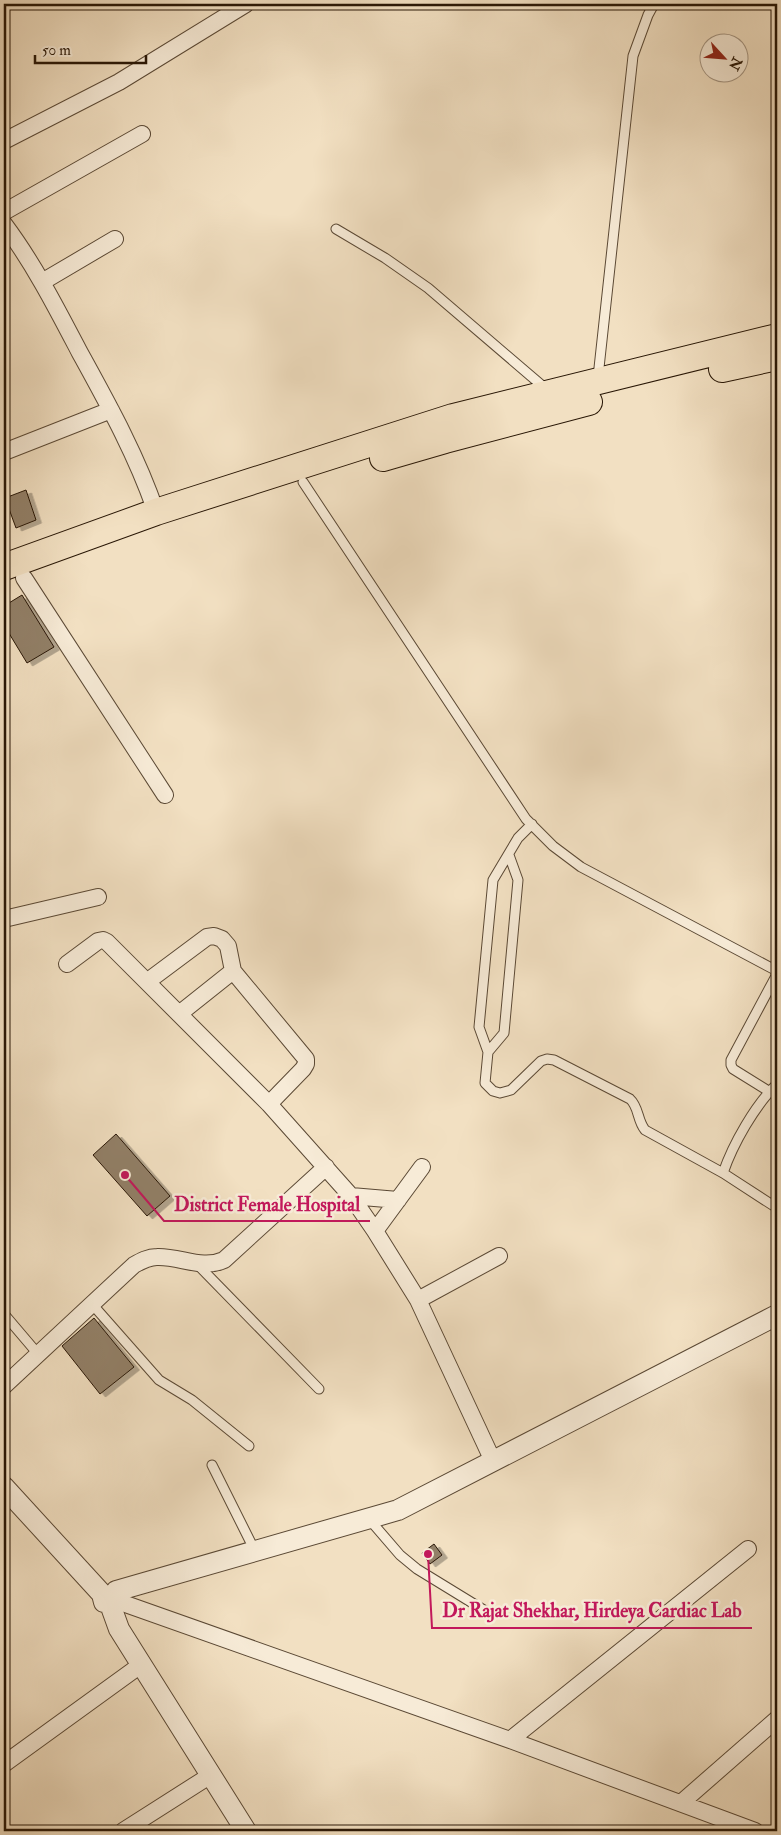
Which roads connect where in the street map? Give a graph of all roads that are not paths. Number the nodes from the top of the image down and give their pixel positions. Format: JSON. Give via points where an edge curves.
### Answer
{"nodes":[{"id":1,"x":246,"y":4,"type":"edge"},
{"id":2,"x":654,"y":4,"type":"edge"},
{"id":3,"x":142,"y":134,"type":"dead end"},
{"id":4,"x":4,"y":142,"type":"edge"},
{"id":5,"x":4,"y":212,"type":"edge"},
{"id":6,"x":4,"y":224,"type":"edge"},
{"id":7,"x":336,"y":229,"type":"dead end"},
{"id":8,"x":115,"y":239,"type":"dead end"},
{"id":9,"x":42,"y":282,"type":"junction"},
{"id":10,"x":777,"y":337,"type":"edge"},
{"id":11,"x":777,"y":356,"type":"edge"},
{"id":12,"x":597,"y":382,"type":"junction"},
{"id":13,"x":551,"y":393,"type":"junction"},
{"id":14,"x":111,"y":410,"type":"junction"},
{"id":15,"x":4,"y":452,"type":"edge"},
{"id":16,"x":303,"y":482,"type":"junction"},
{"id":17,"x":156,"y":512,"type":"junction"},
{"id":18,"x":10,"y":577,"type":"edge"},
{"id":19,"x":164,"y":795,"type":"dead end"},
{"id":20,"x":532,"y":824,"type":"junction"},
{"id":21,"x":509,"y":855,"type":"junction"},
{"id":22,"x":98,"y":897,"type":"dead end"},
{"id":23,"x":4,"y":919,"type":"edge"},
{"id":24,"x":67,"y":964,"type":"dead end"},
{"id":25,"x":233,"y":971,"type":"junction"},
{"id":26,"x":777,"y":972,"type":"edge"},
{"id":27,"x":148,"y":981,"type":"junction"},
{"id":28,"x":179,"y":1014,"type":"junction"},
{"id":29,"x":488,"y":1052,"type":"junction"},
{"id":30,"x":777,"y":1084,"type":"edge"},
{"id":31,"x":770,"y":1092,"type":"junction"},
{"id":32,"x":268,"y":1104,"type":"junction"},
{"id":33,"x":326,"y":1167,"type":"junction"},
{"id":34,"x":422,"y":1167,"type":"dead end"},
{"id":35,"x":724,"y":1173,"type":"junction"},
{"id":36,"x":351,"y":1196,"type":"junction"},
{"id":37,"x":398,"y":1200,"type":"junction"},
{"id":38,"x":777,"y":1208,"type":"edge"},
{"id":39,"x":375,"y":1231,"type":"junction"},
{"id":40,"x":499,"y":1256,"type":"dead end"},
{"id":41,"x":196,"y":1263,"type":"junction"},
{"id":42,"x":418,"y":1300,"type":"junction"},
{"id":43,"x":92,"y":1304,"type":"junction"},
{"id":44,"x":4,"y":1314,"type":"edge"},
{"id":45,"x":777,"y":1315,"type":"edge"},
{"id":46,"x":38,"y":1354,"type":"junction"},
{"id":47,"x":4,"y":1386,"type":"edge"},
{"id":48,"x":320,"y":1389,"type":"dead end"},
{"id":49,"x":249,"y":1446,"type":"dead end"},
{"id":50,"x":493,"y":1461,"type":"junction"},
{"id":51,"x":212,"y":1465,"type":"dead end"},
{"id":52,"x":4,"y":1488,"type":"edge"},
{"id":53,"x":369,"y":1519,"type":"junction"},
{"id":54,"x":748,"y":1549,"type":"dead end"},
{"id":55,"x":255,"y":1551,"type":"junction"},
{"id":56,"x":111,"y":1598,"type":"junction"},
{"id":57,"x":492,"y":1615,"type":"dead end"},
{"id":58,"x":142,"y":1664,"type":"junction"},
{"id":59,"x":777,"y":1719,"type":"edge"},
{"id":60,"x":510,"y":1740,"type":"junction"},
{"id":61,"x":4,"y":1764,"type":"edge"},
{"id":62,"x":211,"y":1775,"type":"junction"},
{"id":63,"x":680,"y":1804,"type":"junction"},
{"id":64,"x":748,"y":1830,"type":"edge"},
{"id":65,"x":123,"y":1831,"type":"edge"},
{"id":66,"x":246,"y":1831,"type":"edge"}],
"edges":[{"from":1,"to":4,"type":"street","via":[[119,82]]},
{"from":2,"to":12,"type":"lane","via":[[633,56]]},
{"from":3,"to":5,"type":"street"},
{"from":6,"to":9,"type":"street"},
{"from":7,"to":13,"type":"lane","via":[[428,288]]},
{"from":8,"to":9,"type":"street"},
{"from":9,"to":14,"type":"street"},
{"from":10,"to":12,"type":"main road"},
{"from":11,"to":16,"type":"main road","via":[[446,440]]},
{"from":12,"to":13,"type":"main road"},
{"from":13,"to":17,"type":"main road","via":[[453,417]]},
{"from":14,"to":15,"type":"street"},
{"from":14,"to":17,"type":"street","via":[[147,485]]},
{"from":16,"to":18,"type":"main road","via":[[181,518]]},
{"from":16,"to":20,"type":"lane"},
{"from":17,"to":18,"type":"main road"},
{"from":18,"to":19,"type":"street"},
{"from":20,"to":21,"type":"lane","via":[[518,838]]},
{"from":20,"to":26,"type":"lane","via":[[553,846],[581,867]]},
{"from":21,"to":29,"type":"lane","via":[[494,880],[479,1027]]},
{"from":21,"to":29,"type":"lane","via":[[518,880],[504,1033]]},
{"from":22,"to":23,"type":"street"},
{"from":24,"to":27,"type":"street","via":[[103,940]]},
{"from":25,"to":27,"type":"street","via":[[228,946],[214,936],[207,937]]},
{"from":25,"to":28,"type":"street"},
{"from":25,"to":32,"type":"street","via":[[306,1059],[304,1069]]},
{"from":26,"to":31,"type":"lane","via":[[731,1060],[733,1069]]},
{"from":27,"to":28,"type":"street"},
{"from":28,"to":32,"type":"street"},
{"from":29,"to":35,"type":"lane","via":[[485,1083],[493,1091],[510,1090],[541,1061],[554,1060],[630,1098],[645,1130]]},
{"from":30,"to":31,"type":"lane"},
{"from":31,"to":35,"type":"lane","via":[[748,1121],[730,1153]]},
{"from":32,"to":33,"type":"street"},
{"from":33,"to":36,"type":"street"},
{"from":33,"to":41,"type":"street","via":[[224,1260],[216,1264]]},
{"from":34,"to":37,"type":"street"},
{"from":35,"to":38,"type":"lane"},
{"from":36,"to":37,"type":"street"},
{"from":36,"to":39,"type":"street"},
{"from":37,"to":39,"type":"street"},
{"from":39,"to":42,"type":"street"},
{"from":40,"to":42,"type":"street"},
{"from":41,"to":43,"type":"street","via":[[146,1258]]},
{"from":41,"to":48,"type":"lane"},
{"from":42,"to":50,"type":"street"},
{"from":43,"to":46,"type":"street"},
{"from":43,"to":49,"type":"lane","via":[[159,1380],[192,1400]]},
{"from":44,"to":46,"type":"lane"},
{"from":45,"to":50,"type":"street"},
{"from":46,"to":47,"type":"street"},
{"from":50,"to":53,"type":"street","via":[[398,1510]]},
{"from":51,"to":55,"type":"lane"},
{"from":52,"to":56,"type":"street"},
{"from":53,"to":55,"type":"street"},
{"from":53,"to":57,"type":"lane","via":[[400,1555],[417,1569]]},
{"from":54,"to":60,"type":"street"},
{"from":55,"to":56,"type":"street"},
{"from":56,"to":58,"type":"street","via":[[119,1629]]},
{"from":56,"to":60,"type":"street"},
{"from":58,"to":61,"type":"street"},
{"from":58,"to":62,"type":"street"},
{"from":59,"to":63,"type":"street"},
{"from":60,"to":63,"type":"street"},
{"from":62,"to":65,"type":"street"},
{"from":62,"to":66,"type":"street"},
{"from":63,"to":64,"type":"street"}]}
